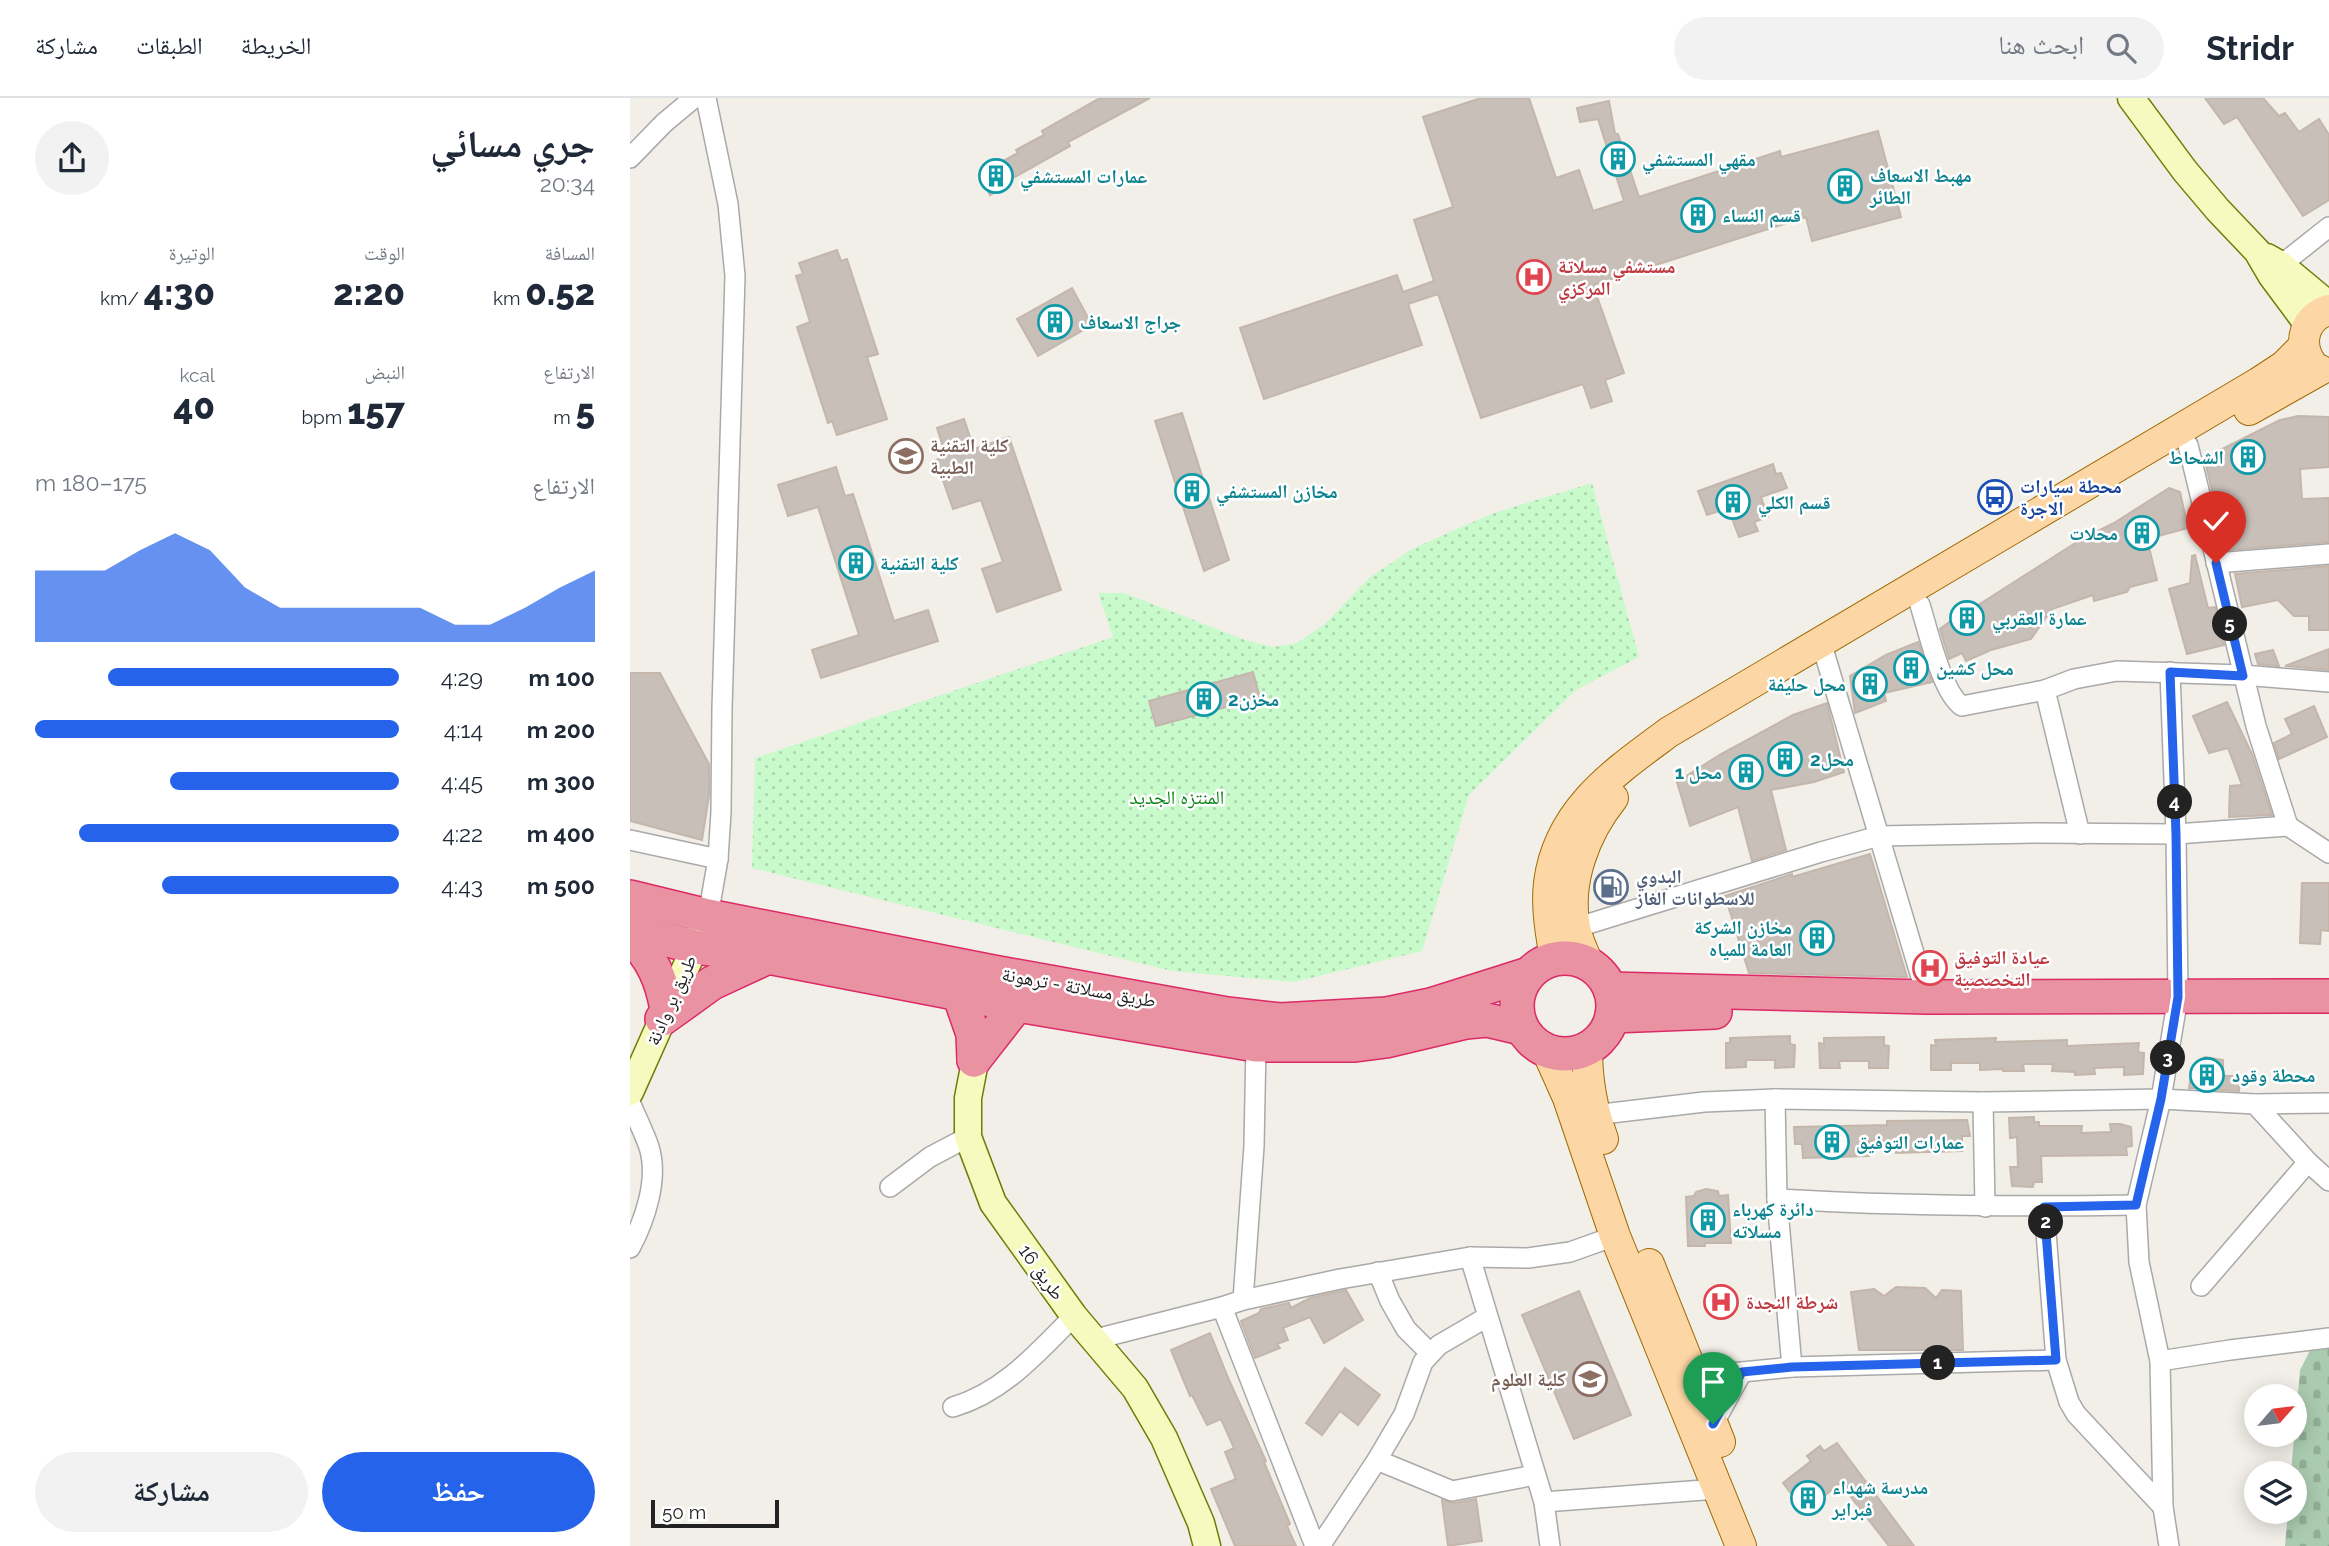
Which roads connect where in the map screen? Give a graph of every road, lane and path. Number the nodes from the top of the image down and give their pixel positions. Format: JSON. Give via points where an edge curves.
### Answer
{"nodes":[{"id":1,"x":694,"y":98,"type":"edge"},
{"id":2,"x":706,"y":98,"type":"edge"},
{"id":3,"x":2130,"y":98,"type":"edge"},
{"id":4,"x":630,"y":158,"type":"edge"},
{"id":5,"x":2329,"y":228,"type":"edge"},
{"id":6,"x":2257,"y":251,"type":"junction"},
{"id":7,"x":2281,"y":265,"type":"junction"},
{"id":8,"x":2317,"y":321,"type":"edge"},
{"id":9,"x":2325,"y":372,"type":"edge"},
{"id":10,"x":2188,"y":445,"type":"junction"},
{"id":11,"x":2126,"y":471,"type":"junction"},
{"id":12,"x":2329,"y":554,"type":"edge"},
{"id":13,"x":2216,"y":563,"type":"junction"},
{"id":14,"x":1920,"y":605,"type":"junction"},
{"id":15,"x":1824,"y":649,"type":"junction"},
{"id":16,"x":2170,"y":672,"type":"junction"},
{"id":17,"x":2243,"y":676,"type":"junction"},
{"id":18,"x":2329,"y":682,"type":"edge"},
{"id":19,"x":2045,"y":690,"type":"junction"},
{"id":20,"x":1729,"y":706,"type":"junction"},
{"id":21,"x":2288,"y":826,"type":"junction"},
{"id":22,"x":2080,"y":834,"type":"junction"},
{"id":23,"x":2176,"y":834,"type":"junction"},
{"id":24,"x":1879,"y":836,"type":"junction"},
{"id":25,"x":630,"y":840,"type":"edge"},
{"id":26,"x":2329,"y":853,"type":"edge"},
{"id":27,"x":718,"y":859,"type":"junction"},
{"id":28,"x":630,"y":897,"type":"edge"},
{"id":29,"x":708,"y":916,"type":"junction"},
{"id":30,"x":1575,"y":928,"type":"junction"},
{"id":31,"x":630,"y":930,"type":"edge"},
{"id":32,"x":630,"y":937,"type":"edge"},
{"id":33,"x":695,"y":947,"type":"junction"},
{"id":34,"x":768,"y":957,"type":"junction"},
{"id":35,"x":1588,"y":964,"type":"junction"},
{"id":36,"x":1542,"y":966,"type":"junction"},
{"id":37,"x":989,"y":993,"type":"junction"},
{"id":38,"x":2329,"y":996,"type":"edge"},
{"id":39,"x":1927,"y":997,"type":"junction"},
{"id":40,"x":1611,"y":1002,"type":"junction"},
{"id":41,"x":2177,"y":1004,"type":"junction"},
{"id":42,"x":2329,"y":1013,"type":"edge"},
{"id":43,"x":665,"y":1014,"type":"junction"},
{"id":44,"x":1521,"y":1028,"type":"junction"},
{"id":45,"x":1256,"y":1045,"type":"junction"},
{"id":46,"x":1587,"y":1049,"type":"junction"},
{"id":47,"x":1547,"y":1051,"type":"junction"},
{"id":48,"x":974,"y":1060,"type":"junction"},
{"id":49,"x":630,"y":1092,"type":"edge"},
{"id":50,"x":1775,"y":1099,"type":"junction"},
{"id":51,"x":2161,"y":1099,"type":"junction"},
{"id":52,"x":630,"y":1102,"type":"edge"},
{"id":53,"x":1983,"y":1102,"type":"junction"},
{"id":54,"x":2329,"y":1103,"type":"edge"},
{"id":55,"x":2255,"y":1104,"type":"junction"},
{"id":56,"x":1594,"y":1115,"type":"junction"},
{"id":57,"x":968,"y":1137,"type":"junction"},
{"id":58,"x":2308,"y":1163,"type":"junction"},
{"id":59,"x":2329,"y":1181,"type":"edge"},
{"id":60,"x":890,"y":1187,"type":"dead end"},
{"id":61,"x":1777,"y":1199,"type":"junction"},
{"id":62,"x":2136,"y":1205,"type":"junction"},
{"id":63,"x":1985,"y":1207,"type":"junction"},
{"id":64,"x":2044,"y":1207,"type":"junction"},
{"id":65,"x":1615,"y":1236,"type":"junction"},
{"id":66,"x":630,"y":1248,"type":"edge"},
{"id":67,"x":1470,"y":1257,"type":"junction"},
{"id":68,"x":1378,"y":1272,"type":"junction"},
{"id":69,"x":2201,"y":1286,"type":"dead end"},
{"id":70,"x":1243,"y":1300,"type":"junction"},
{"id":71,"x":1222,"y":1307,"type":"junction"},
{"id":72,"x":1074,"y":1316,"type":"junction"},
{"id":73,"x":1487,"y":1317,"type":"junction"},
{"id":74,"x":2329,"y":1338,"type":"edge"},
{"id":75,"x":1096,"y":1339,"type":"junction"},
{"id":76,"x":1430,"y":1353,"type":"junction"},
{"id":77,"x":2056,"y":1360,"type":"junction"},
{"id":78,"x":2160,"y":1362,"type":"junction"},
{"id":79,"x":1792,"y":1367,"type":"junction"},
{"id":80,"x":1742,"y":1372,"type":"junction"},
{"id":81,"x":1693,"y":1373,"type":"junction"},
{"id":82,"x":953,"y":1407,"type":"dead end"},
{"id":83,"x":1713,"y":1424,"type":"junction"},
{"id":84,"x":1377,"y":1460,"type":"junction"},
{"id":85,"x":1535,"y":1475,"type":"junction"},
{"id":86,"x":1717,"y":1489,"type":"junction"},
{"id":87,"x":1544,"y":1502,"type":"junction"},
{"id":88,"x":2163,"y":1507,"type":"junction"},
{"id":89,"x":1207,"y":1546,"type":"edge"},
{"id":90,"x":1318,"y":1546,"type":"edge"},
{"id":91,"x":1550,"y":1546,"type":"edge"},
{"id":92,"x":1741,"y":1546,"type":"edge"},
{"id":93,"x":1763,"y":1546,"type":"edge"},
{"id":94,"x":2169,"y":1546,"type":"edge"}],
"edges":[{"from":1,"to":4,"type":"street"},
{"from":2,"to":27,"type":"street","via":[[728,204],[735,276]]},
{"from":3,"to":6,"type":"street","via":[[2185,171]]},
{"from":5,"to":7,"type":"street"},
{"from":6,"to":7,"type":"street"},
{"from":6,"to":8,"type":"street","via":[[2271,275]]},
{"from":7,"to":8,"type":"street"},
{"from":8,"to":9,"type":"main road","via":[[2309,360]]},
{"from":8,"to":11,"type":"main road","via":[[2284,366]]},
{"from":9,"to":10,"type":"main road"},
{"from":10,"to":11,"type":"main road"},
{"from":10,"to":13,"type":"street"},
{"from":11,"to":14,"type":"main road"},
{"from":11,"to":15,"type":"main road"},
{"from":12,"to":13,"type":"street"},
{"from":13,"to":17,"type":"street"},
{"from":14,"to":15,"type":"main road"},
{"from":14,"to":19,"type":"street","via":[[1955,702],[1962,706]]},
{"from":15,"to":20,"type":"main road"},
{"from":15,"to":24,"type":"street"},
{"from":16,"to":17,"type":"street"},
{"from":16,"to":19,"type":"street","via":[[2116,671]]},
{"from":16,"to":23,"type":"street"},
{"from":17,"to":18,"type":"street"},
{"from":17,"to":21,"type":"street"},
{"from":19,"to":22,"type":"street"},
{"from":20,"to":30,"type":"main road","via":[[1618,791],[1604,809],[1576,871]]},
{"from":20,"to":36,"type":"main road","via":[[1669,732],[1590,795],[1558,845],[1549,884]]},
{"from":21,"to":23,"type":"street"},
{"from":21,"to":26,"type":"street"},
{"from":22,"to":23,"type":"street"},
{"from":22,"to":24,"type":"street"},
{"from":23,"to":41,"type":"street"},
{"from":24,"to":30,"type":"street"},
{"from":24,"to":39,"type":"street"},
{"from":25,"to":27,"type":"street"},
{"from":27,"to":29,"type":"street"},
{"from":28,"to":29,"type":"highway","name":"طريق مسلاتة - ترهونة"},
{"from":29,"to":33,"type":"street","name":"طريق بر وادنة"},
{"from":29,"to":37,"type":"highway","name":"طريق مسلاتة - ترهونة"},
{"from":30,"to":35,"type":"main road"},
{"from":31,"to":33,"type":"highway","name":"طريق مسلاتة - ترهونة"},
{"from":32,"to":43,"type":"highway","via":[[656,970]]},
{"from":33,"to":34,"type":"highway","name":"طريق مسلاتة - ترهونة"},
{"from":33,"to":43,"type":"street","name":"طريق بر وادنة"},
{"from":34,"to":37,"type":"highway","name":"طريق مسلاتة - ترهونة"},
{"from":34,"to":43,"type":"highway","via":[[712,983]]},
{"from":35,"to":36,"type":"highway","via":[[1572,958]]},
{"from":35,"to":40,"type":"highway","via":[[1605,979]]},
{"from":36,"to":37,"type":"highway","name":"طريق مسلاتة - ترهونة","via":[[1431,1005],[1387,1014],[1280,1020]]},
{"from":36,"to":44,"type":"highway","via":[[1519,990]]},
{"from":37,"to":45,"type":"highway","name":"طريق مسلاتة - ترهونة"},
{"from":37,"to":48,"type":"highway"},
{"from":37,"to":48,"type":"highway","via":[[973,1034]]},
{"from":38,"to":41,"type":"highway"},
{"from":39,"to":40,"type":"highway"},
{"from":39,"to":41,"type":"highway"},
{"from":40,"to":41,"type":"highway","via":[[1691,1012]]},
{"from":40,"to":46,"type":"highway","via":[[1607,1030]]},
{"from":41,"to":42,"type":"highway"},
{"from":41,"to":51,"type":"street"},
{"from":43,"to":49,"type":"street","name":"طريق بر وادنة"},
{"from":44,"to":45,"type":"highway","name":"طريق مسلاتة - ترهونة","via":[[1487,1020],[1354,1045]]},
{"from":44,"to":47,"type":"highway"},
{"from":45,"to":70,"type":"street"},
{"from":46,"to":47,"type":"highway","via":[[1560,1055]]},
{"from":46,"to":56,"type":"main road"},
{"from":47,"to":65,"type":"main road"},
{"from":48,"to":57,"type":"street","name":"طريق 16"},
{"from":50,"to":53,"type":"street"},
{"from":50,"to":56,"type":"street"},
{"from":50,"to":61,"type":"street"},
{"from":51,"to":53,"type":"street"},
{"from":51,"to":55,"type":"street"},
{"from":51,"to":62,"type":"street"},
{"from":52,"to":66,"type":"street","via":[[650,1150],[653,1174]]},
{"from":53,"to":63,"type":"street"},
{"from":54,"to":55,"type":"street"},
{"from":55,"to":58,"type":"street"},
{"from":56,"to":81,"type":"main road"},
{"from":57,"to":60,"type":"street","via":[[930,1157]]},
{"from":57,"to":72,"type":"street","name":"طريق 16","via":[[993,1203]]},
{"from":58,"to":59,"type":"street"},
{"from":58,"to":69,"type":"street"},
{"from":61,"to":63,"type":"street"},
{"from":61,"to":79,"type":"street"},
{"from":62,"to":64,"type":"street"},
{"from":62,"to":78,"type":"street","via":[[2139,1262]]},
{"from":63,"to":64,"type":"street"},
{"from":64,"to":77,"type":"street"},
{"from":65,"to":67,"type":"street","via":[[1570,1252],[1528,1258]]},
{"from":65,"to":86,"type":"main road"},
{"from":67,"to":68,"type":"street"},
{"from":67,"to":73,"type":"street"},
{"from":68,"to":70,"type":"street"},
{"from":68,"to":76,"type":"street","via":[[1406,1329]]},
{"from":70,"to":71,"type":"street"},
{"from":71,"to":75,"type":"street"},
{"from":71,"to":90,"type":"street"},
{"from":72,"to":75,"type":"street","name":"طريق 16"},
{"from":72,"to":82,"type":"street","via":[[1013,1376],[973,1401]]},
{"from":73,"to":76,"type":"street"},
{"from":73,"to":85,"type":"street"},
{"from":74,"to":78,"type":"street"},
{"from":75,"to":89,"type":"street","name":"طريق 16","via":[[1135,1388],[1164,1438]]},
{"from":76,"to":84,"type":"street","via":[[1404,1414]]},
{"from":77,"to":79,"type":"street"},
{"from":77,"to":88,"type":"street","via":[[2076,1414]]},
{"from":78,"to":88,"type":"street"},
{"from":79,"to":80,"type":"street"},
{"from":80,"to":81,"type":"street"},
{"from":80,"to":83,"type":"street"},
{"from":81,"to":83,"type":"main road"},
{"from":83,"to":93,"type":"main road"},
{"from":84,"to":85,"type":"street","via":[[1452,1491]]},
{"from":84,"to":90,"type":"street"},
{"from":85,"to":87,"type":"street"},
{"from":86,"to":87,"type":"street"},
{"from":86,"to":92,"type":"main road"},
{"from":87,"to":91,"type":"street"},
{"from":88,"to":94,"type":"street"}]}
